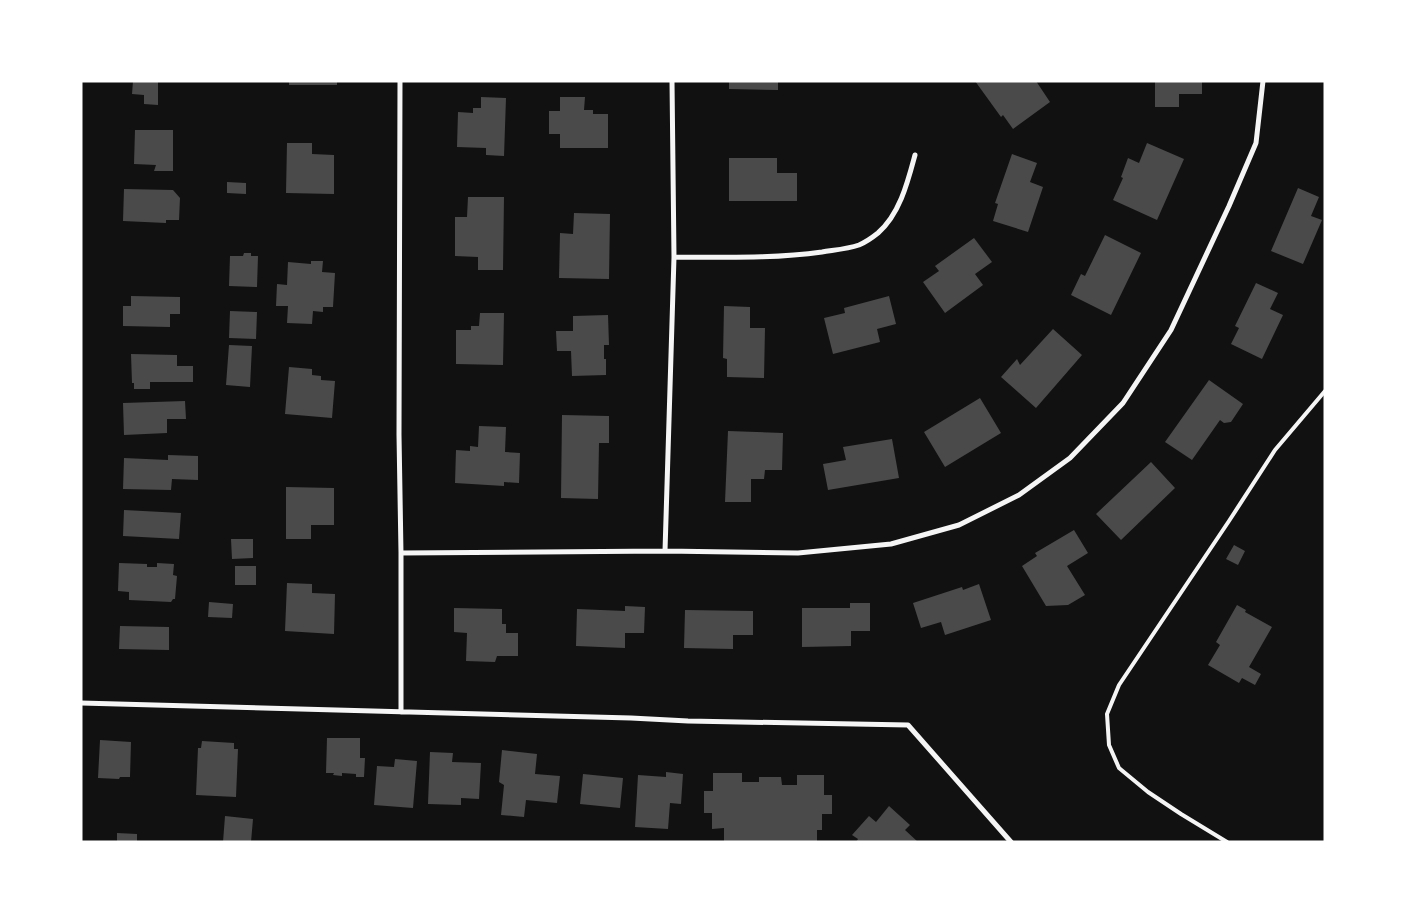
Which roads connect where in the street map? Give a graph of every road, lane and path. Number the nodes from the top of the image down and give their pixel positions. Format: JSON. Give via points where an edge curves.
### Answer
{"nodes":[{"id":1,"x":400,"y":81,"type":"edge"},
{"id":2,"x":672,"y":81,"type":"edge"},
{"id":3,"x":1263,"y":81,"type":"edge"},
{"id":4,"x":915,"y":155,"type":"dead end"},
{"id":5,"x":674,"y":257,"type":"junction"},
{"id":6,"x":1325,"y":391,"type":"edge"},
{"id":7,"x":665,"y":552,"type":"junction"},
{"id":8,"x":401,"y":553,"type":"junction"},
{"id":9,"x":81,"y":703,"type":"edge"},
{"id":10,"x":401,"y":712,"type":"junction"},
{"id":11,"x":1011,"y":842,"type":"edge"},
{"id":12,"x":1226,"y":842,"type":"edge"}],
"edges":[{"from":1,"to":8,"type":"street"},
{"from":2,"to":5,"type":"street"},
{"from":3,"to":7,"type":"street","via":[[1256,143],[1171,330],[1123,403],[1070,458],[1019,495],[959,525],[892,544],[798,553]]},
{"from":4,"to":5,"type":"street","via":[[894,211],[879,232],[860,244],[770,257]]},
{"from":5,"to":7,"type":"street"},
{"from":6,"to":12,"type":"lane","via":[[1276,450],[1119,685],[1107,714],[1109,745],[1119,768],[1148,792]]},
{"from":7,"to":8,"type":"street"},
{"from":8,"to":10,"type":"street"},
{"from":9,"to":10,"type":"street"},
{"from":10,"to":11,"type":"street","via":[[908,725]]}]}
